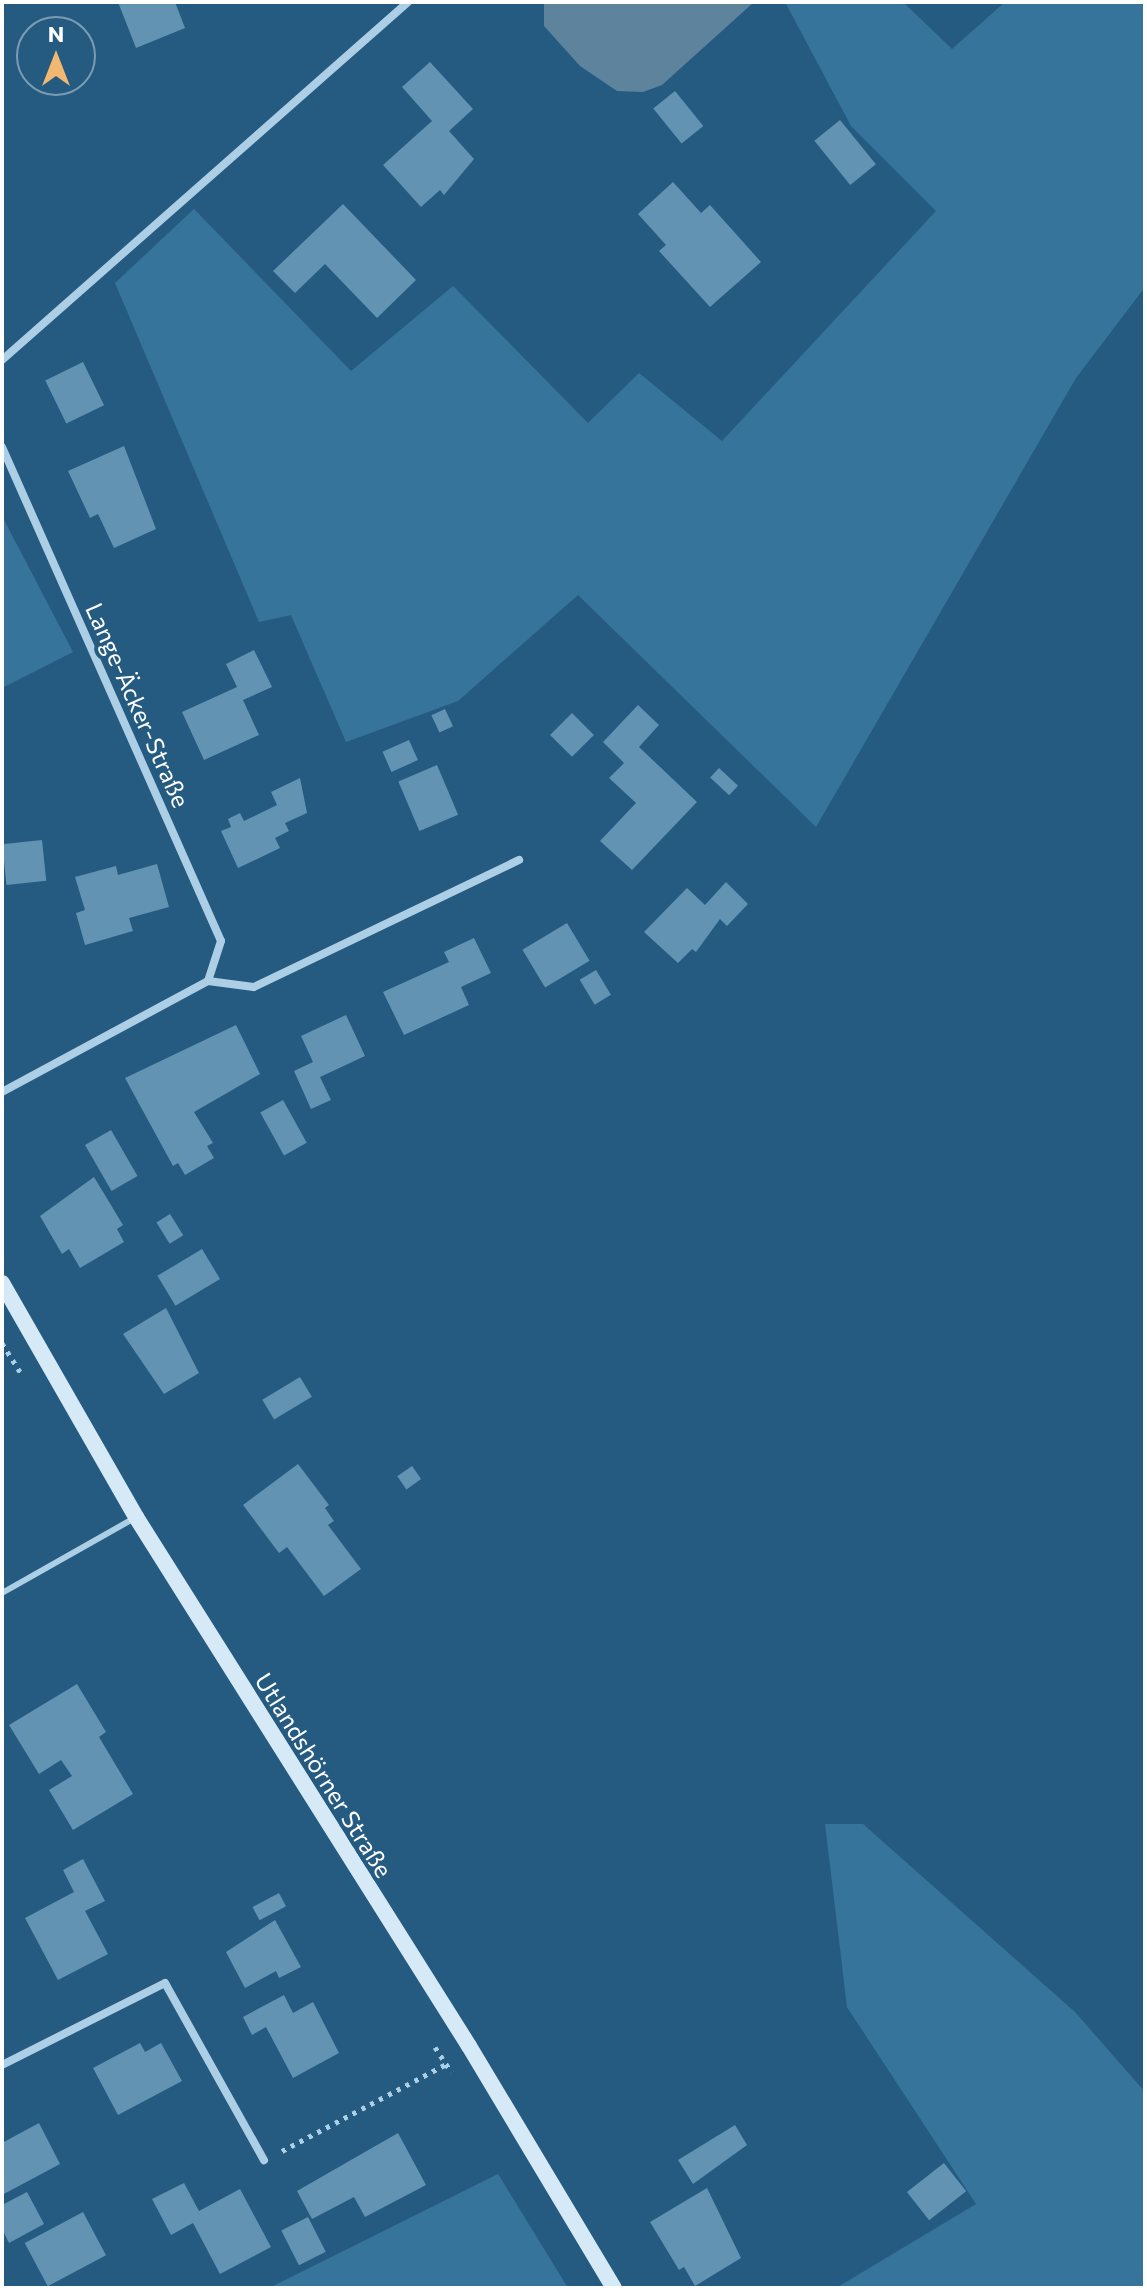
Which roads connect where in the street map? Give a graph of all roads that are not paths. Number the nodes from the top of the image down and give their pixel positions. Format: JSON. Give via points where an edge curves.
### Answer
{"nodes":[{"id":1,"x":408,"y":2,"type":"edge"},
{"id":2,"x":2,"y":360,"type":"edge"},
{"id":3,"x":2,"y":447,"type":"edge"},
{"id":4,"x":519,"y":860,"type":"dead end"},
{"id":5,"x":208,"y":981,"type":"junction"},
{"id":6,"x":2,"y":1092,"type":"edge"},
{"id":7,"x":2,"y":1283,"type":"edge"},
{"id":8,"x":136,"y":1517,"type":"junction"},
{"id":9,"x":2,"y":1593,"type":"edge"},
{"id":10,"x":2,"y":2065,"type":"edge"},
{"id":11,"x":264,"y":2160,"type":"road end"},
{"id":12,"x":614,"y":2288,"type":"edge"}],
"edges":[{"from":1,"to":2,"type":"street"},
{"from":3,"to":5,"type":"street","name":"Lange-Äcker-Straße","via":[[221,941]]},
{"from":4,"to":5,"type":"street","via":[[254,987]]},
{"from":5,"to":6,"type":"street"},
{"from":7,"to":8,"type":"street","name":"Utlandshörner Straße"},
{"from":8,"to":9,"type":"lane"},
{"from":8,"to":12,"type":"street","name":"Utlandshörner Straße","via":[[469,2046]]},
{"from":10,"to":11,"type":"street","via":[[165,1983]]}]}
